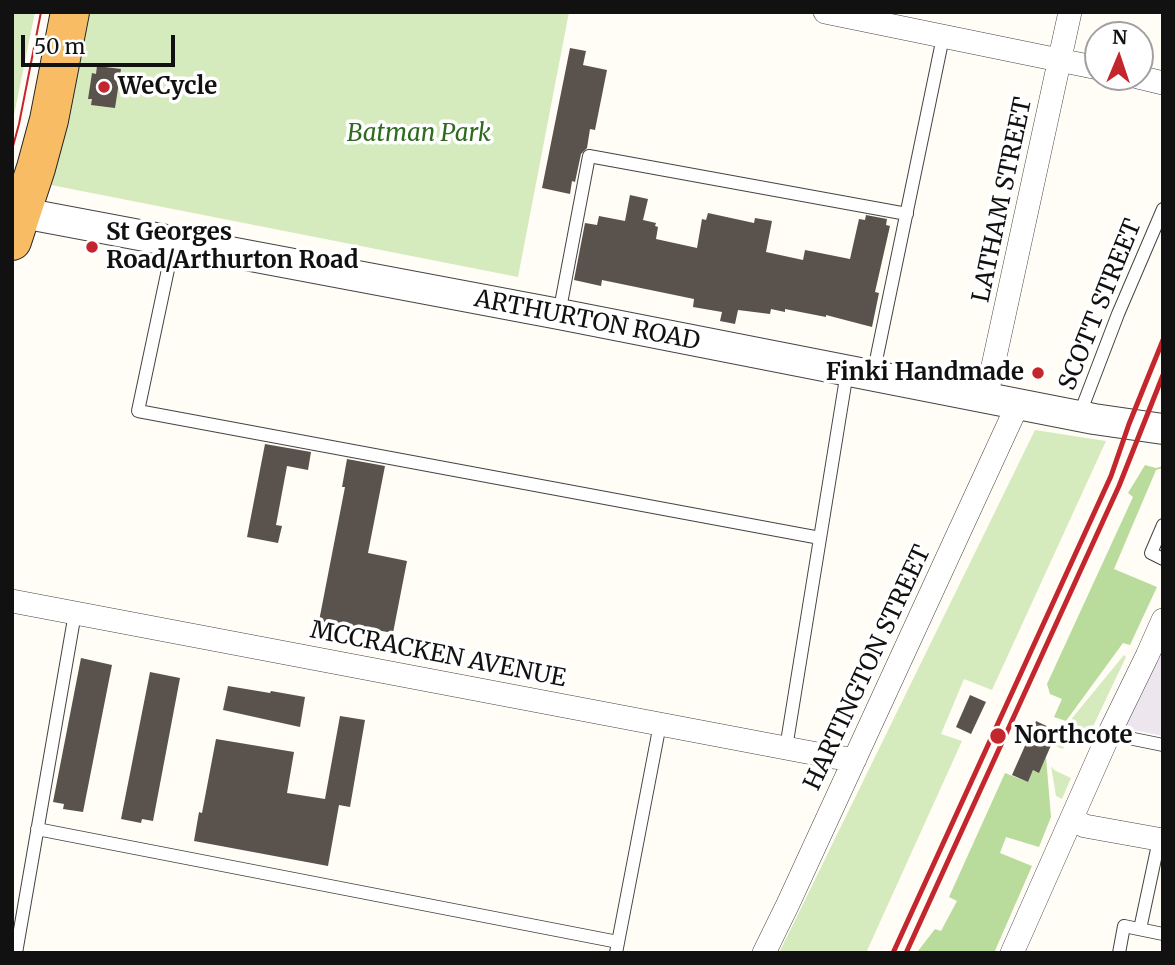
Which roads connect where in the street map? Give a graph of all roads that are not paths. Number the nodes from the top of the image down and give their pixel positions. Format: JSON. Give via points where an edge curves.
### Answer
{"nodes":[{"id":1,"x":70,"y":12,"type":"edge"},
{"id":2,"x":825,"y":12,"type":"edge"},
{"id":3,"x":1070,"y":12,"type":"edge"},
{"id":4,"x":943,"y":37,"type":"junction"},
{"id":5,"x":1061,"y":60,"type":"junction"},
{"id":6,"x":1084,"y":65,"type":"edge"},
{"id":7,"x":1163,"y":209,"type":"edge"},
{"id":8,"x":906,"y":214,"type":"junction"},
{"id":9,"x":16,"y":221,"type":"edge"},
{"id":10,"x":174,"y":241,"type":"junction"},
{"id":11,"x":559,"y":314,"type":"junction"},
{"id":12,"x":860,"y":374,"type":"junction"},
{"id":13,"x":986,"y":398,"type":"junction"},
{"id":14,"x":1018,"y":404,"type":"junction"},
{"id":15,"x":1079,"y":416,"type":"junction"},
{"id":16,"x":1163,"y":429,"type":"edge"},
{"id":17,"x":1163,"y":525,"type":"edge"},
{"id":18,"x":820,"y":538,"type":"junction"},
{"id":19,"x":1163,"y":559,"type":"edge"},
{"id":20,"x":12,"y":601,"type":"edge"},
{"id":21,"x":75,"y":613,"type":"junction"},
{"id":22,"x":1163,"y":620,"type":"edge"},
{"id":23,"x":660,"y":724,"type":"junction"},
{"id":24,"x":1108,"y":734,"type":"junction"},
{"id":25,"x":1163,"y":745,"type":"edge"},
{"id":26,"x":786,"y":748,"type":"junction"},
{"id":27,"x":855,"y":759,"type":"junction"},
{"id":28,"x":1072,"y":820,"type":"junction"},
{"id":29,"x":37,"y":828,"type":"junction"},
{"id":30,"x":1161,"y":840,"type":"edge"},
{"id":31,"x":1140,"y":929,"type":"junction"},
{"id":32,"x":1163,"y":934,"type":"edge"},
{"id":33,"x":617,"y":947,"type":"edge"},
{"id":34,"x":16,"y":953,"type":"edge"},
{"id":35,"x":764,"y":953,"type":"edge"},
{"id":36,"x":1012,"y":953,"type":"edge"},
{"id":37,"x":1119,"y":953,"type":"edge"}],
"edges":[{"from":1,"to":9,"type":"highway","via":[[49,120]]},
{"from":2,"to":4,"type":"street"},
{"from":3,"to":5,"type":"street","name":"LATHAM STREET"},
{"from":4,"to":5,"type":"street"},
{"from":4,"to":8,"type":"lane"},
{"from":5,"to":6,"type":"street"},
{"from":5,"to":13,"type":"street","name":"LATHAM STREET"},
{"from":7,"to":15,"type":"lane","name":"SCOTT STREET"},
{"from":8,"to":11,"type":"lane","via":[[589,156]]},
{"from":8,"to":12,"type":"lane"},
{"from":9,"to":10,"type":"street","name":"ARTHURTON ROAD"},
{"from":10,"to":11,"type":"street","name":"ARTHURTON ROAD"},
{"from":10,"to":18,"type":"lane","via":[[138,411]]},
{"from":11,"to":12,"type":"street","name":"ARTHURTON ROAD"},
{"from":12,"to":13,"type":"street","name":"ARTHURTON ROAD"},
{"from":12,"to":18,"type":"lane"},
{"from":13,"to":14,"type":"street","name":"ARTHURTON ROAD"},
{"from":14,"to":15,"type":"street","name":"ARTHURTON ROAD"},
{"from":14,"to":27,"type":"street","name":"HARTINGTON STREET"},
{"from":15,"to":16,"type":"street","name":"ARTHURTON ROAD"},
{"from":17,"to":19,"type":"lane","via":[[1151,553]]},
{"from":18,"to":26,"type":"lane"},
{"from":20,"to":21,"type":"street","name":"MCCRACKEN AVENUE"},
{"from":21,"to":23,"type":"street","name":"MCCRACKEN AVENUE"},
{"from":21,"to":29,"type":"lane"},
{"from":22,"to":24,"type":"street"},
{"from":23,"to":26,"type":"street","name":"MCCRACKEN AVENUE"},
{"from":23,"to":33,"type":"lane"},
{"from":24,"to":25,"type":"lane"},
{"from":24,"to":28,"type":"street"},
{"from":26,"to":27,"type":"street","name":"MCCRACKEN AVENUE"},
{"from":27,"to":35,"type":"street","name":"HARTINGTON STREET"},
{"from":28,"to":30,"type":"street"},
{"from":28,"to":36,"type":"street"},
{"from":29,"to":33,"type":"lane"},
{"from":29,"to":34,"type":"lane"},
{"from":30,"to":31,"type":"lane"},
{"from":31,"to":32,"type":"lane"},
{"from":31,"to":37,"type":"lane","via":[[1124,926]]}]}
